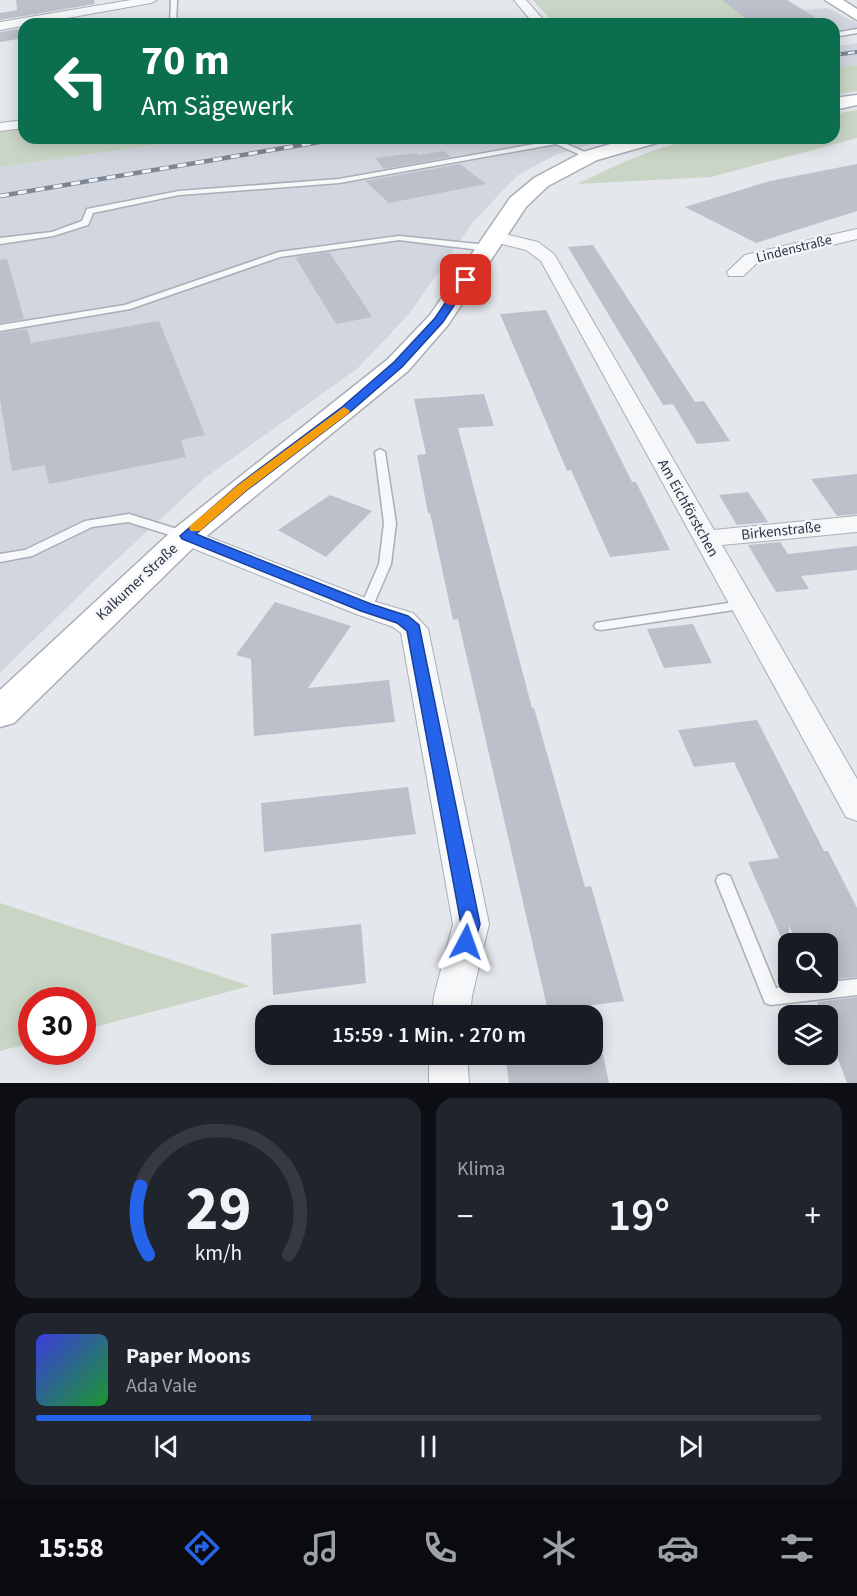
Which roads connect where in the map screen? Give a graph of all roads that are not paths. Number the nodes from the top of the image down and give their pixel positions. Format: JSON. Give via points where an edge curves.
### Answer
{"nodes":[{"id":1,"x":151,"y":0,"type":"edge"},
{"id":2,"x":174,"y":0,"type":"edge"},
{"id":3,"x":520,"y":0,"type":"edge"},
{"id":4,"x":832,"y":0,"type":"edge"},
{"id":5,"x":857,"y":15,"type":"edge"},
{"id":6,"x":46,"y":18,"type":"edge"},
{"id":7,"x":173,"y":18,"type":"edge"},
{"id":8,"x":536,"y":18,"type":"edge"},
{"id":9,"x":18,"y":23,"type":"edge"},
{"id":10,"x":0,"y":26,"type":"edge"},
{"id":11,"x":857,"y":31,"type":"edge"},
{"id":12,"x":840,"y":34,"type":"edge"},
{"id":13,"x":857,"y":100,"type":"edge"},
{"id":14,"x":840,"y":103,"type":"edge"},
{"id":15,"x":18,"y":124,"type":"edge"},
{"id":16,"x":0,"y":127,"type":"edge"},
{"id":17,"x":546,"y":144,"type":"edge"},
{"id":18,"x":562,"y":144,"type":"edge"},
{"id":19,"x":631,"y":144,"type":"edge"},
{"id":20,"x":590,"y":156,"type":"junction"},
{"id":21,"x":857,"y":234,"type":"edge"},
{"id":22,"x":0,"y":241,"type":"edge"},
{"id":23,"x":492,"y":242,"type":"junction"},
{"id":24,"x":736,"y":272,"type":"dead end"},
{"id":25,"x":0,"y":328,"type":"edge"},
{"id":26,"x":380,"y":452,"type":"dead end"},
{"id":27,"x":857,"y":524,"type":"edge"},
{"id":28,"x":186,"y":536,"type":"junction"},
{"id":29,"x":705,"y":539,"type":"junction"},
{"id":30,"x":0,"y":558,"type":"edge"},
{"id":31,"x":742,"y":605,"type":"junction"},
{"id":32,"x":366,"y":608,"type":"junction"},
{"id":33,"x":601,"y":626,"type":"dead end"},
{"id":34,"x":0,"y":713,"type":"edge"},
{"id":35,"x":857,"y":808,"type":"edge"},
{"id":36,"x":724,"y":881,"type":"dead end"},
{"id":37,"x":857,"y":987,"type":"edge"},
{"id":38,"x":453,"y":1005,"type":"edge"},
{"id":39,"x":448,"y":1065,"type":"edge"},
{"id":40,"x":449,"y":1083,"type":"edge"}],
"edges":[{"from":1,"to":6,"type":"street"},
{"from":2,"to":7,"type":"lane"},
{"from":3,"to":8,"type":"street"},
{"from":4,"to":5,"type":"main road"},
{"from":9,"to":10,"type":"street"},
{"from":11,"to":12,"type":"lane"},
{"from":13,"to":14,"type":"main road"},
{"from":15,"to":16,"type":"street"},
{"from":17,"to":22,"type":"lane","via":[[339,181],[179,193],[90,211],[85,223],[53,234]]},
{"from":18,"to":20,"type":"lane"},
{"from":19,"to":20,"type":"main road","name":"Kalkumer Straße"},
{"from":20,"to":23,"type":"main road","name":"Kalkumer Straße","via":[[541,182],[518,203]]},
{"from":21,"to":24,"type":"street","name":"Lindenstraße","via":[[751,259]]},
{"from":23,"to":25,"type":"lane","via":[[399,238],[279,255],[127,306]]},
{"from":23,"to":28,"type":"main road","name":"Kalkumer Straße","via":[[439,320],[398,365]]},
{"from":23,"to":29,"type":"street","name":"Am Eichförstchen","via":[[532,246],[548,258]]},
{"from":26,"to":32,"type":"lane","via":[[390,523],[385,564]]},
{"from":27,"to":29,"type":"street","name":"Birkenstraße"},
{"from":28,"to":30,"type":"lane","via":[[129,518],[89,524],[28,553]]},
{"from":28,"to":32,"type":"street"},
{"from":28,"to":34,"type":"main road","name":"Kalkumer Straße"},
{"from":29,"to":31,"type":"street","name":"Am Eichförstchen"},
{"from":31,"to":33,"type":"lane"},
{"from":31,"to":35,"type":"street","name":"Am Eichförstchen"},
{"from":32,"to":38,"type":"street","via":[[403,620],[414,629],[471,924]]},
{"from":36,"to":37,"type":"lane","via":[[771,997]]},
{"from":39,"to":40,"type":"street"}]}
